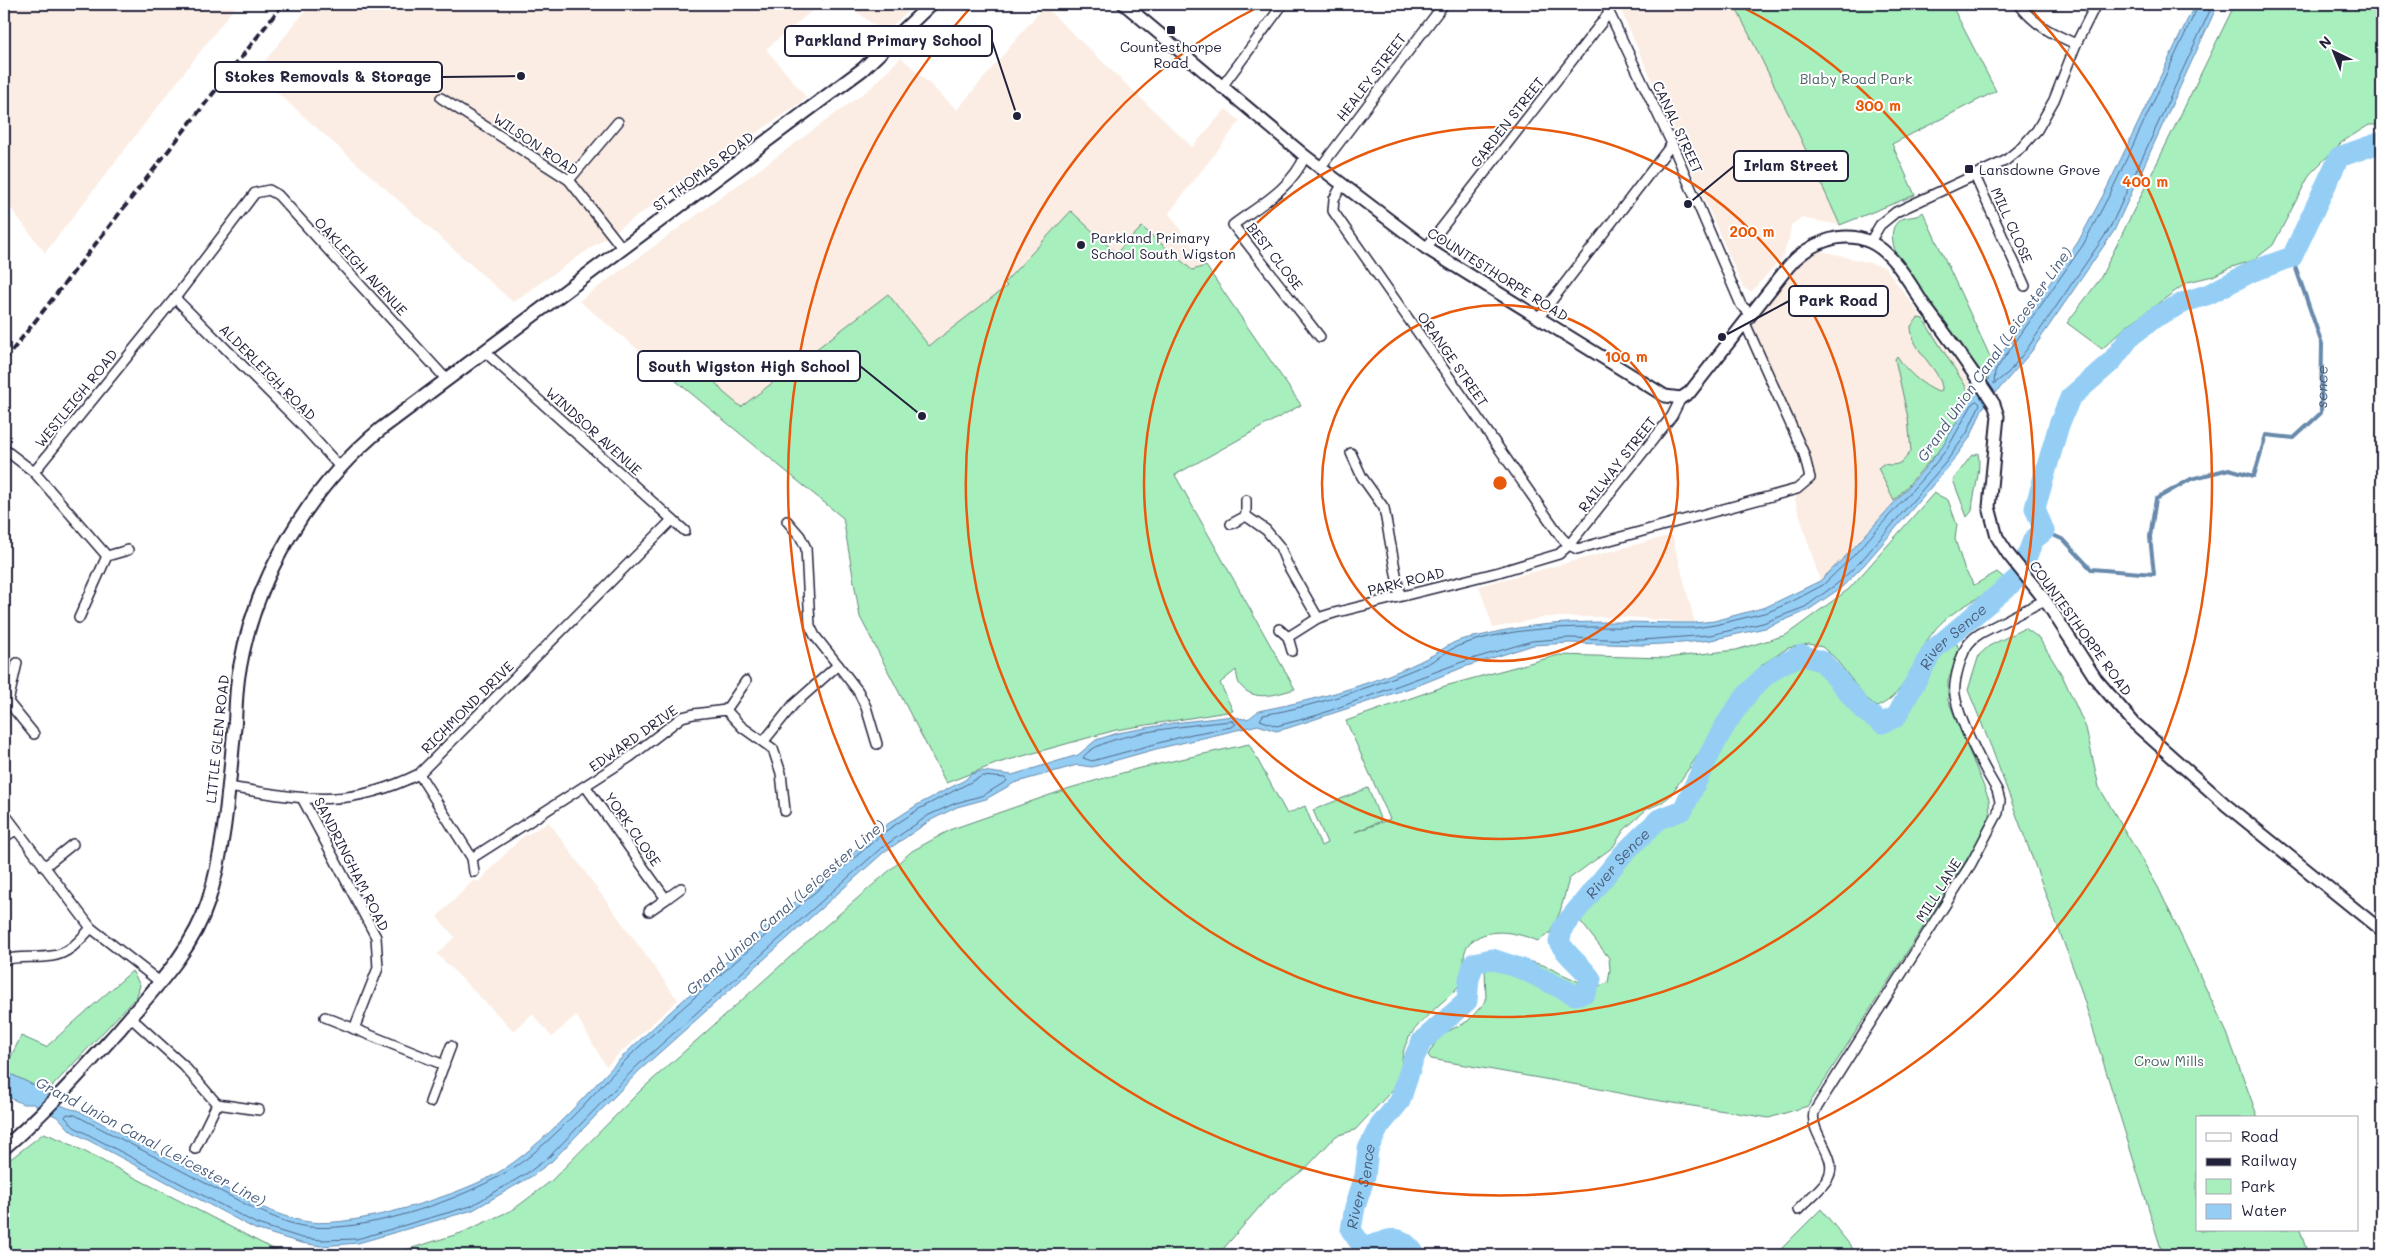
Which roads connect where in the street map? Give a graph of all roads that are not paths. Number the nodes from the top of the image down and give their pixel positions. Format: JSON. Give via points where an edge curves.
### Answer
{"nodes":[{"id":1,"x":931,"y":4,"type":"edge"},
{"id":2,"x":1124,"y":4,"type":"edge"},
{"id":3,"x":1283,"y":4,"type":"edge"},
{"id":4,"x":1444,"y":4,"type":"edge"},
{"id":5,"x":1605,"y":4,"type":"edge"},
{"id":6,"x":2019,"y":4,"type":"edge"},
{"id":7,"x":2096,"y":4,"type":"edge"},
{"id":8,"x":1609,"y":13,"type":"junction"},
{"id":9,"x":2076,"y":44,"type":"junction"},
{"id":10,"x":1221,"y":88,"type":"junction"},
{"id":11,"x":441,"y":98,"type":"dead end"},
{"id":12,"x":618,"y":122,"type":"dead end"},
{"id":13,"x":1672,"y":144,"type":"junction"},
{"id":14,"x":1305,"y":156,"type":"junction"},
{"id":15,"x":1320,"y":168,"type":"junction"},
{"id":16,"x":1975,"y":176,"type":"junction"},
{"id":17,"x":569,"y":180,"type":"junction"},
{"id":18,"x":1342,"y":185,"type":"junction"},
{"id":19,"x":249,"y":200,"type":"joint"},
{"id":20,"x":1870,"y":242,"type":"junction"},
{"id":21,"x":1426,"y":248,"type":"junction"},
{"id":22,"x":623,"y":249,"type":"junction"},
{"id":23,"x":2025,"y":286,"type":"dead end"},
{"id":24,"x":175,"y":298,"type":"junction"},
{"id":25,"x":1539,"y":317,"type":"junction"},
{"id":26,"x":1748,"y":319,"type":"junction"},
{"id":27,"x":1320,"y":336,"type":"dead end"},
{"id":28,"x":485,"y":352,"type":"junction"},
{"id":29,"x":447,"y":380,"type":"junction"},
{"id":30,"x":1681,"y":398,"type":"junction"},
{"id":31,"x":4,"y":449,"type":"edge"},
{"id":32,"x":1351,"y":453,"type":"dead end"},
{"id":33,"x":340,"y":467,"type":"junction"},
{"id":34,"x":34,"y":472,"type":"junction"},
{"id":35,"x":1246,"y":500,"type":"dead end"},
{"id":36,"x":1246,"y":516,"type":"junction"},
{"id":37,"x":672,"y":520,"type":"junction"},
{"id":38,"x":787,"y":521,"type":"dead end"},
{"id":39,"x":1231,"y":524,"type":"dead end"},
{"id":40,"x":685,"y":532,"type":"dead end"},
{"id":41,"x":1569,"y":545,"type":"junction"},
{"id":42,"x":128,"y":550,"type":"dead end"},
{"id":43,"x":107,"y":556,"type":"junction"},
{"id":44,"x":1400,"y":596,"type":"junction"},
{"id":45,"x":2045,"y":600,"type":"junction"},
{"id":46,"x":79,"y":618,"type":"dead end"},
{"id":47,"x":1318,"y":618,"type":"junction"},
{"id":48,"x":1279,"y":629,"type":"dead end"},
{"id":49,"x":1288,"y":637,"type":"junction"},
{"id":50,"x":1292,"y":651,"type":"dead end"},
{"id":51,"x":17,"y":663,"type":"dead end"},
{"id":52,"x":838,"y":665,"type":"junction"},
{"id":53,"x":746,"y":681,"type":"dead end"},
{"id":54,"x":6,"y":704,"type":"edge"},
{"id":55,"x":726,"y":710,"type":"junction"},
{"id":56,"x":34,"y":734,"type":"dead end"},
{"id":57,"x":764,"y":741,"type":"junction"},
{"id":58,"x":877,"y":744,"type":"dead end"},
{"id":59,"x":419,"y":774,"type":"junction"},
{"id":60,"x":229,"y":787,"type":"junction"},
{"id":61,"x":586,"y":787,"type":"junction"},
{"id":62,"x":302,"y":798,"type":"junction"},
{"id":63,"x":785,"y":811,"type":"dead end"},
{"id":64,"x":4,"y":813,"type":"edge"},
{"id":65,"x":16,"y":830,"type":"junction"},
{"id":66,"x":4,"y":838,"type":"edge"},
{"id":67,"x":73,"y":844,"type":"dead end"},
{"id":68,"x":472,"y":858,"type":"junction"},
{"id":69,"x":44,"y":867,"type":"junction"},
{"id":70,"x":474,"y":872,"type":"dead end"},
{"id":71,"x":681,"y":888,"type":"dead end"},
{"id":72,"x":666,"y":899,"type":"junction"},
{"id":73,"x":649,"y":911,"type":"dead end"},
{"id":74,"x":91,"y":928,"type":"junction"},
{"id":75,"x":2382,"y":931,"type":"edge"},
{"id":76,"x":4,"y":960,"type":"edge"},
{"id":77,"x":160,"y":982,"type":"junction"},
{"id":78,"x":130,"y":1017,"type":"junction"},
{"id":79,"x":324,"y":1017,"type":"dead end"},
{"id":80,"x":354,"y":1028,"type":"junction"},
{"id":81,"x":452,"y":1046,"type":"dead end"},
{"id":82,"x":444,"y":1065,"type":"junction"},
{"id":83,"x":430,"y":1102,"type":"dead end"},
{"id":84,"x":218,"y":1104,"type":"junction"},
{"id":85,"x":259,"y":1110,"type":"dead end"},
{"id":86,"x":4,"y":1148,"type":"edge"},
{"id":87,"x":194,"y":1149,"type":"dead end"},
{"id":88,"x":1798,"y":1210,"type":"dead end"}],
"edges":[{"from":1,"to":22,"type":"main road","name":"ST THOMAS ROAD","via":[[863,69]]},
{"from":2,"to":10,"type":"street","name":"COUNTESTHORPE ROAD"},
{"from":3,"to":10,"type":"street"},
{"from":4,"to":15,"type":"street","name":"HEALEY STREET"},
{"from":5,"to":8,"type":"street","name":"CANAL STREET"},
{"from":6,"to":9,"type":"street","via":[[2049,33]]},
{"from":7,"to":9,"type":"street"},
{"from":8,"to":13,"type":"street","name":"CANAL STREET"},
{"from":8,"to":21,"type":"street","name":"GARDEN STREET"},
{"from":9,"to":16,"type":"street","via":[[2054,100],[2037,130],[2005,161]]},
{"from":10,"to":14,"type":"street","name":"COUNTESTHORPE ROAD"},
{"from":11,"to":17,"type":"street","name":"WILSON ROAD"},
{"from":12,"to":17,"type":"street"},
{"from":13,"to":25,"type":"street"},
{"from":13,"to":26,"type":"street","name":"CANAL STREET"},
{"from":14,"to":15,"type":"street","name":"COUNTESTHORPE ROAD"},
{"from":14,"to":27,"type":"street","name":"BEST CLOSE","via":[[1288,184],[1234,225]]},
{"from":15,"to":18,"type":"street","name":"COUNTESTHORPE ROAD"},
{"from":16,"to":20,"type":"street","via":[[1896,212],[1880,225]]},
{"from":16,"to":23,"type":"street","name":"MILL CLOSE"},
{"from":17,"to":22,"type":"street","name":"WILSON ROAD"},
{"from":18,"to":21,"type":"street","name":"COUNTESTHORPE ROAD"},
{"from":18,"to":41,"type":"street","name":"ORANGE STREET","via":[[1334,199],[1333,211]]},
{"from":19,"to":24,"type":"street","name":"WESTLEIGH ROAD"},
{"from":19,"to":29,"type":"street","name":"OAKLEIGH AVENUE","via":[[264,190],[278,195]]},
{"from":20,"to":26,"type":"street","via":[[1838,238],[1806,250],[1793,261]]},
{"from":20,"to":45,"type":"street","name":"COUNTESTHORPE ROAD","via":[[1900,271],[1994,404],[1998,416],[1989,507],[1997,537]]},
{"from":21,"to":25,"type":"street","name":"COUNTESTHORPE ROAD"},
{"from":22,"to":28,"type":"main road","name":"ST THOMAS ROAD"},
{"from":24,"to":33,"type":"street","name":"ALDERLEIGH ROAD"},
{"from":24,"to":34,"type":"street","name":"WESTLEIGH ROAD"},
{"from":25,"to":30,"type":"street","name":"COUNTESTHORPE ROAD","via":[[1665,396]]},
{"from":26,"to":30,"type":"street","via":[[1690,392]]},
{"from":26,"to":41,"type":"street","name":"CANAL STREET","via":[[1804,454],[1810,478],[1797,489],[1577,549]]},
{"from":28,"to":29,"type":"main road","name":"LITTLE GLEN ROAD"},
{"from":28,"to":37,"type":"street","name":"WINDSOR AVENUE"},
{"from":29,"to":33,"type":"main road","name":"LITTLE GLEN ROAD","via":[[382,428]]},
{"from":30,"to":41,"type":"street","name":"RAILWAY STREET","via":[[1672,416]]},
{"from":31,"to":34,"type":"street"},
{"from":32,"to":44,"type":"street","via":[[1362,477],[1384,508]]},
{"from":33,"to":60,"type":"main road","name":"LITTLE GLEN ROAD","via":[[290,537],[272,570],[255,614],[240,668]]},
{"from":34,"to":43,"type":"street"},
{"from":35,"to":36,"type":"street"},
{"from":36,"to":39,"type":"street"},
{"from":36,"to":47,"type":"street","via":[[1266,530],[1280,547]]},
{"from":37,"to":40,"type":"street","name":"WINDSOR AVENUE"},
{"from":37,"to":59,"type":"street","name":"RICHMOND DRIVE"},
{"from":38,"to":52,"type":"street","via":[[806,548],[810,626]]},
{"from":41,"to":44,"type":"street","name":"PARK ROAD","via":[[1550,557]]},
{"from":42,"to":43,"type":"street"},
{"from":43,"to":46,"type":"street"},
{"from":44,"to":47,"type":"street","name":"PARK ROAD"},
{"from":45,"to":75,"type":"street","name":"COUNTESTHORPE ROAD","via":[[2096,679],[2134,723],[2226,805]]},
{"from":45,"to":88,"type":"street","name":"MILL LANE","via":[[1981,633],[1965,650],[1955,681],[1955,694],[1961,714],[1997,790],[2000,801],[1998,813],[1971,864],[1814,1112],[1812,1119],[1828,1156],[1830,1173]]},
{"from":47,"to":49,"type":"street","name":"PARK ROAD"},
{"from":48,"to":49,"type":"street"},
{"from":49,"to":50,"type":"street"},
{"from":51,"to":54,"type":"street"},
{"from":52,"to":57,"type":"street","via":[[798,700]]},
{"from":52,"to":58,"type":"street","via":[[866,707]]},
{"from":53,"to":55,"type":"street"},
{"from":54,"to":56,"type":"street"},
{"from":55,"to":57,"type":"street","via":[[742,727]]},
{"from":55,"to":61,"type":"street","name":"EDWARD DRIVE","via":[[682,717]]},
{"from":57,"to":63,"type":"street","via":[[778,760]]},
{"from":59,"to":62,"type":"street","name":"RICHMOND DRIVE","via":[[387,789],[353,797],[336,800]]},
{"from":59,"to":68,"type":"street"},
{"from":60,"to":62,"type":"street","name":"RICHMOND DRIVE"},
{"from":60,"to":77,"type":"main road","name":"LITTLE GLEN ROAD","via":[[207,903],[188,944]]},
{"from":61,"to":68,"type":"street","name":"YORK CLOSE"},
{"from":61,"to":72,"type":"street","name":"YORK CLOSE"},
{"from":62,"to":80,"type":"street","name":"SANDRINGHAM ROAD","via":[[376,937],[378,968]]},
{"from":64,"to":65,"type":"street"},
{"from":65,"to":66,"type":"street"},
{"from":65,"to":69,"type":"street"},
{"from":67,"to":69,"type":"street"},
{"from":68,"to":70,"type":"street"},
{"from":69,"to":74,"type":"street"},
{"from":71,"to":72,"type":"street"},
{"from":72,"to":73,"type":"street"},
{"from":74,"to":76,"type":"street","via":[[75,945],[57,955]]},
{"from":74,"to":77,"type":"street"},
{"from":77,"to":78,"type":"main road","name":"LITTLE GLEN ROAD"},
{"from":78,"to":84,"type":"street","via":[[184,1066]]},
{"from":78,"to":86,"type":"main road","name":"LITTLE GLEN ROAD","via":[[39,1118]]},
{"from":79,"to":80,"type":"street"},
{"from":80,"to":82,"type":"street"},
{"from":81,"to":82,"type":"street"},
{"from":82,"to":83,"type":"street"},
{"from":84,"to":85,"type":"street"},
{"from":84,"to":87,"type":"street"}]}
